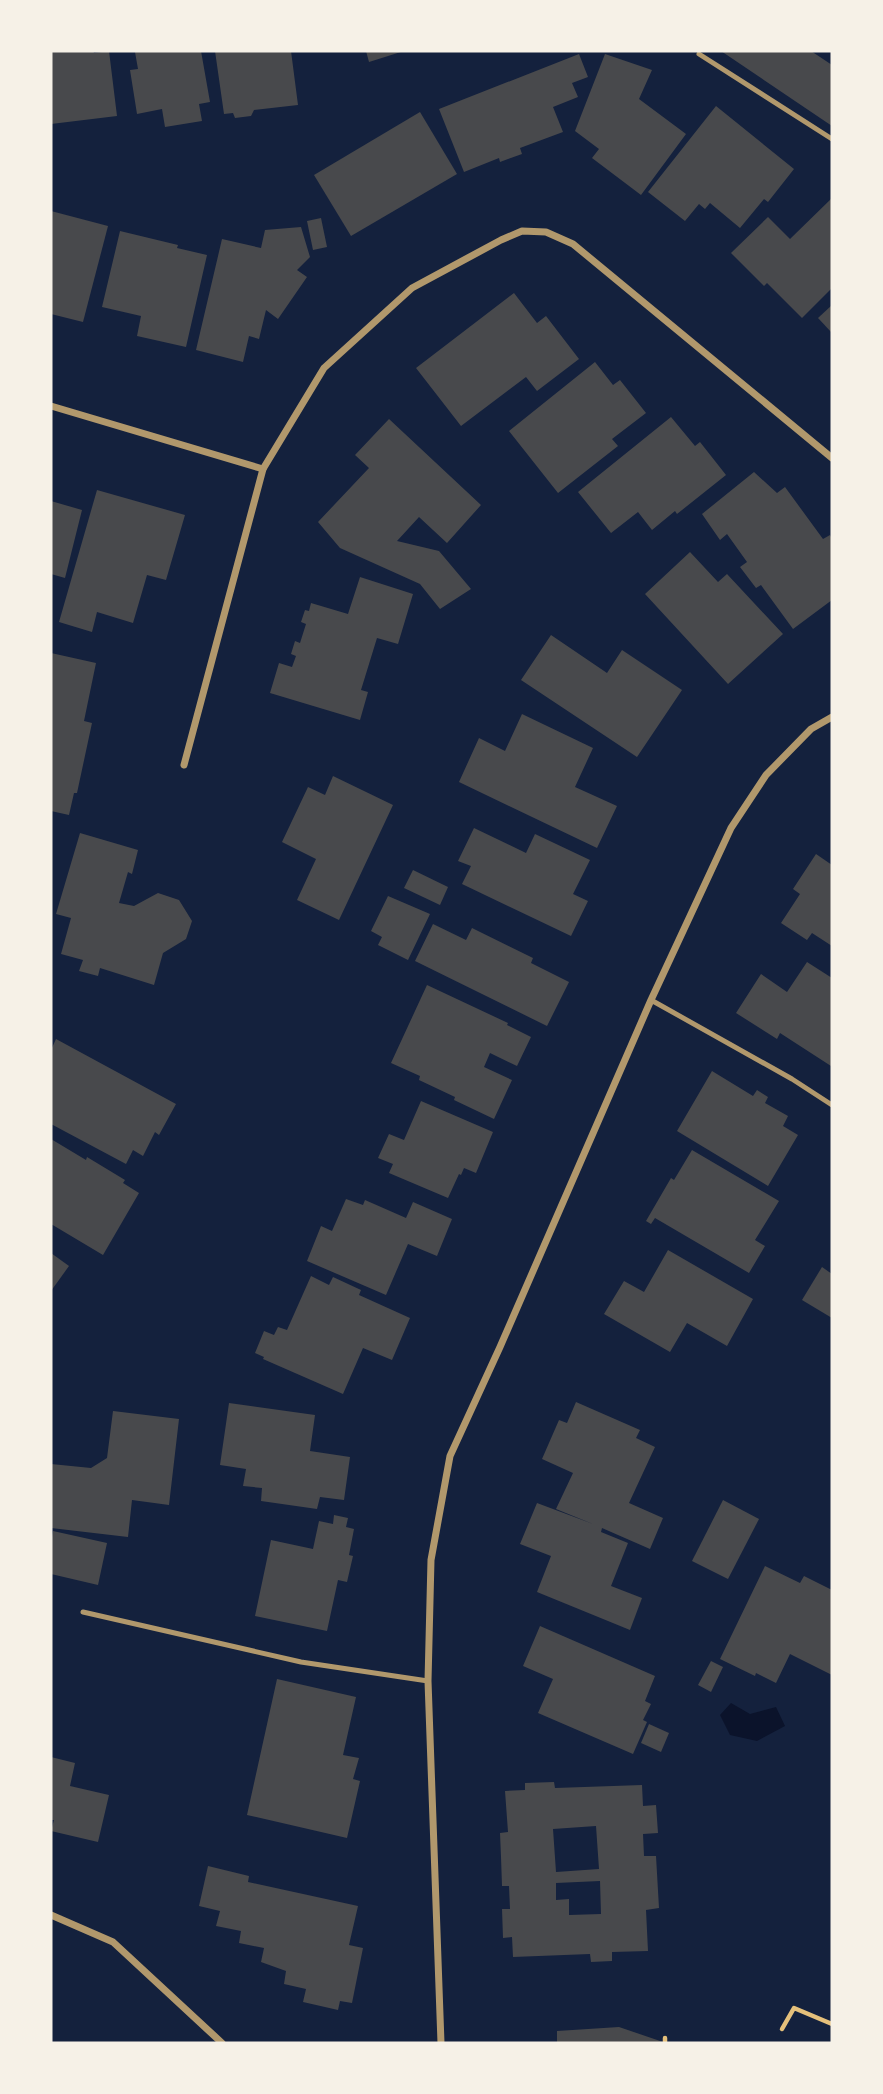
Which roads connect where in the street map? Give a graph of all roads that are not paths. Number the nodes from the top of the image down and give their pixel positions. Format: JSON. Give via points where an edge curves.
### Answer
{"nodes":[{"id":1,"x":699,"y":54,"type":"dead end"},
{"id":2,"x":832,"y":139,"type":"edge"},
{"id":3,"x":51,"y":406,"type":"edge"},
{"id":4,"x":832,"y":458,"type":"edge"},
{"id":5,"x":263,"y":469,"type":"junction"},
{"id":6,"x":832,"y":717,"type":"edge"},
{"id":7,"x":184,"y":765,"type":"dead end"},
{"id":8,"x":651,"y":1000,"type":"junction"},
{"id":9,"x":832,"y":1105,"type":"edge"},
{"id":10,"x":83,"y":1612,"type":"dead end"},
{"id":11,"x":428,"y":1681,"type":"junction"},
{"id":12,"x":51,"y":1915,"type":"edge"},
{"id":13,"x":222,"y":2043,"type":"edge"},
{"id":14,"x":441,"y":2043,"type":"edge"}],
"edges":[{"from":1,"to":2,"type":"lane"},
{"from":3,"to":5,"type":"street"},
{"from":4,"to":5,"type":"street","via":[[573,244],[546,232],[522,231],[412,288],[324,368]]},
{"from":5,"to":7,"type":"street"},
{"from":6,"to":8,"type":"street","via":[[811,729],[766,775],[731,828]]},
{"from":8,"to":9,"type":"lane"},
{"from":8,"to":11,"type":"street","via":[[450,1456],[431,1560]]},
{"from":10,"to":11,"type":"lane","via":[[301,1662]]},
{"from":11,"to":14,"type":"street"},
{"from":12,"to":13,"type":"street","via":[[113,1942]]}]}
